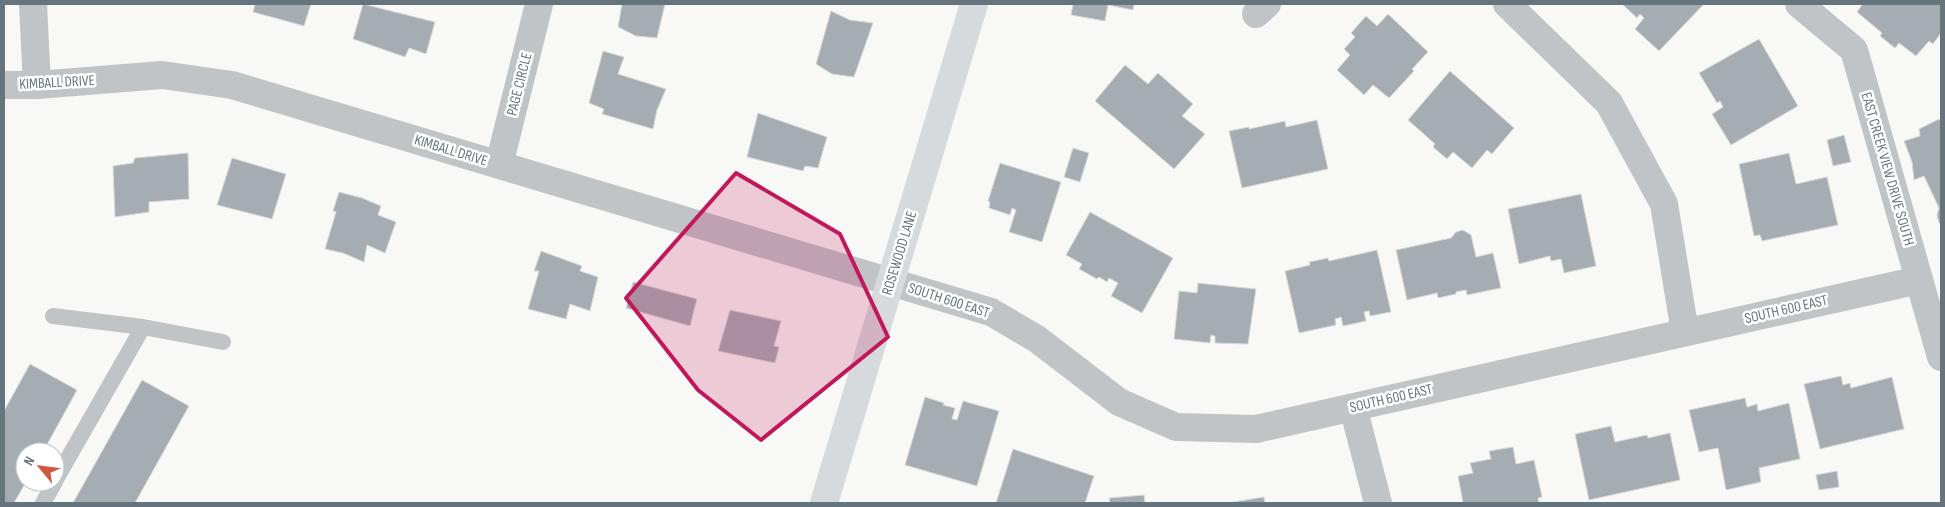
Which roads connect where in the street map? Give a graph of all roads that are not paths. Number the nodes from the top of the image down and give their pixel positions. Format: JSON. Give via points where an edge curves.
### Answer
{"nodes":[{"id":1,"x":33,"y":4,"type":"edge"},
{"id":2,"x":539,"y":4,"type":"edge"},
{"id":3,"x":974,"y":4,"type":"edge"},
{"id":4,"x":1507,"y":4,"type":"edge"},
{"id":5,"x":1799,"y":4,"type":"edge"},
{"id":6,"x":37,"y":84,"type":"junction"},
{"id":7,"x":4,"y":85,"type":"edge"},
{"id":8,"x":499,"y":165,"type":"junction"},
{"id":9,"x":1919,"y":280,"type":"junction"},
{"id":10,"x":891,"y":282,"type":"junction"},
{"id":11,"x":53,"y":316,"type":"dead end"},
{"id":12,"x":143,"y":327,"type":"junction"},
{"id":13,"x":1685,"y":332,"type":"junction"},
{"id":14,"x":224,"y":342,"type":"dead end"},
{"id":15,"x":1941,"y":357,"type":"edge"},
{"id":16,"x":1353,"y":407,"type":"junction"},
{"id":17,"x":65,"y":464,"type":"edge"},
{"id":18,"x":49,"y":492,"type":"edge"},
{"id":19,"x":43,"y":503,"type":"edge"},
{"id":20,"x":824,"y":503,"type":"edge"},
{"id":21,"x":1378,"y":503,"type":"edge"}],
"edges":[{"from":1,"to":6,"type":"street"},
{"from":2,"to":8,"type":"street","name":"PAGE CIRCLE"},
{"from":3,"to":10,"type":"street","name":"ROSEWOOD LANE"},
{"from":4,"to":13,"type":"street","via":[[1609,103],[1660,195]]},
{"from":5,"to":9,"type":"street","name":"EAST CREEK VIEW DRIVE SOUTH","via":[[1854,50]]},
{"from":6,"to":7,"type":"street","name":"KIMBALL DRIVE"},
{"from":6,"to":8,"type":"street","name":"KIMBALL DRIVE","via":[[162,75],[232,85]]},
{"from":8,"to":10,"type":"street","name":"KIMBALL DRIVE"},
{"from":9,"to":13,"type":"street","name":"SOUTH 600 EAST"},
{"from":9,"to":15,"type":"street","name":"EAST CREEK VIEW DRIVE SOUTH"},
{"from":10,"to":16,"type":"street","name":"SOUTH 600 EAST","via":[[991,312],[1037,339],[1119,402],[1176,427],[1256,429]]},
{"from":10,"to":20,"type":"street","name":"ROSEWOOD LANE"},
{"from":11,"to":12,"type":"lane"},
{"from":12,"to":14,"type":"lane"},
{"from":12,"to":17,"type":"lane"},
{"from":13,"to":16,"type":"street","name":"SOUTH 600 EAST"},
{"from":16,"to":21,"type":"street"},
{"from":18,"to":19,"type":"lane"}]}
